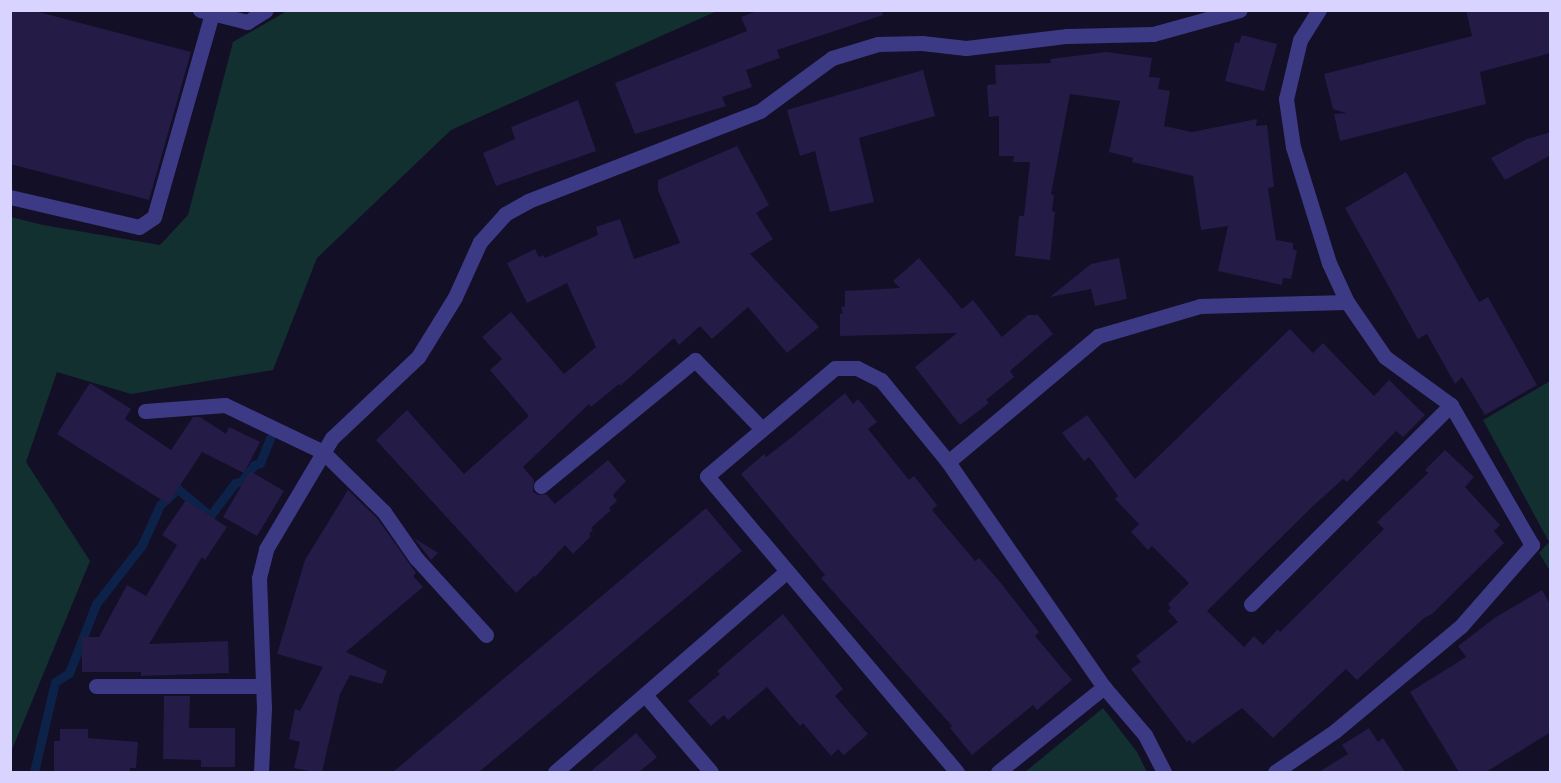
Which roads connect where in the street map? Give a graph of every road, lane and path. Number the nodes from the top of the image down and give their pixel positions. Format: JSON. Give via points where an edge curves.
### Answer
{"nodes":[{"id":1,"x":266,"y":10,"type":"edge"},
{"id":2,"x":1240,"y":10,"type":"edge"},
{"id":3,"x":1319,"y":10,"type":"edge"},
{"id":4,"x":206,"y":12,"type":"edge"},
{"id":5,"x":10,"y":197,"type":"edge"},
{"id":6,"x":1347,"y":302,"type":"junction"},
{"id":7,"x":1451,"y":405,"type":"junction"},
{"id":8,"x":145,"y":411,"type":"dead end"},
{"id":9,"x":762,"y":429,"type":"junction"},
{"id":10,"x":323,"y":452,"type":"junction"},
{"id":11,"x":948,"y":462,"type":"junction"},
{"id":12,"x":541,"y":486,"type":"dead end"},
{"id":13,"x":787,"y":571,"type":"junction"},
{"id":14,"x":1251,"y":604,"type":"dead end"},
{"id":15,"x":486,"y":635,"type":"dead end"},
{"id":16,"x":96,"y":686,"type":"dead end"},
{"id":17,"x":263,"y":686,"type":"junction"},
{"id":18,"x":1104,"y":687,"type":"junction"},
{"id":19,"x":645,"y":695,"type":"junction"},
{"id":20,"x":261,"y":772,"type":"edge"},
{"id":21,"x":555,"y":772,"type":"edge"},
{"id":22,"x":711,"y":772,"type":"edge"},
{"id":23,"x":957,"y":772,"type":"edge"},
{"id":24,"x":998,"y":772,"type":"edge"},
{"id":25,"x":1164,"y":772,"type":"edge"},
{"id":26,"x":1275,"y":772,"type":"edge"}],
"edges":[{"from":1,"to":4,"type":"street","via":[[247,22]]},
{"from":2,"to":10,"type":"street","via":[[1153,34],[1067,36],[966,48],[878,44],[832,58],[760,111],[528,201],[505,214],[480,242],[455,297],[418,357],[332,438]]},
{"from":3,"to":6,"type":"street","via":[[1300,39],[1286,99],[1293,147],[1329,262]]},
{"from":4,"to":5,"type":"street","via":[[154,217],[139,227]]},
{"from":6,"to":7,"type":"street","via":[[1385,357]]},
{"from":6,"to":11,"type":"street","via":[[1200,306],[1098,336]]},
{"from":7,"to":14,"type":"street"},
{"from":7,"to":26,"type":"street","via":[[1532,544],[1461,626],[1335,731]]},
{"from":8,"to":10,"type":"street","via":[[225,405]]},
{"from":9,"to":11,"type":"street","via":[[835,368],[856,368],[881,380]]},
{"from":9,"to":12,"type":"street","via":[[695,360]]},
{"from":9,"to":13,"type":"street","via":[[706,476]]},
{"from":10,"to":15,"type":"street","via":[[384,512],[416,558]]},
{"from":10,"to":17,"type":"street","via":[[264,555],[259,578]]},
{"from":11,"to":18,"type":"street"},
{"from":13,"to":19,"type":"street"},
{"from":13,"to":23,"type":"street"},
{"from":16,"to":17,"type":"street"},
{"from":17,"to":20,"type":"street"},
{"from":18,"to":24,"type":"street"},
{"from":18,"to":25,"type":"street","via":[[1145,735]]},
{"from":19,"to":21,"type":"street"},
{"from":19,"to":22,"type":"street"}]}
